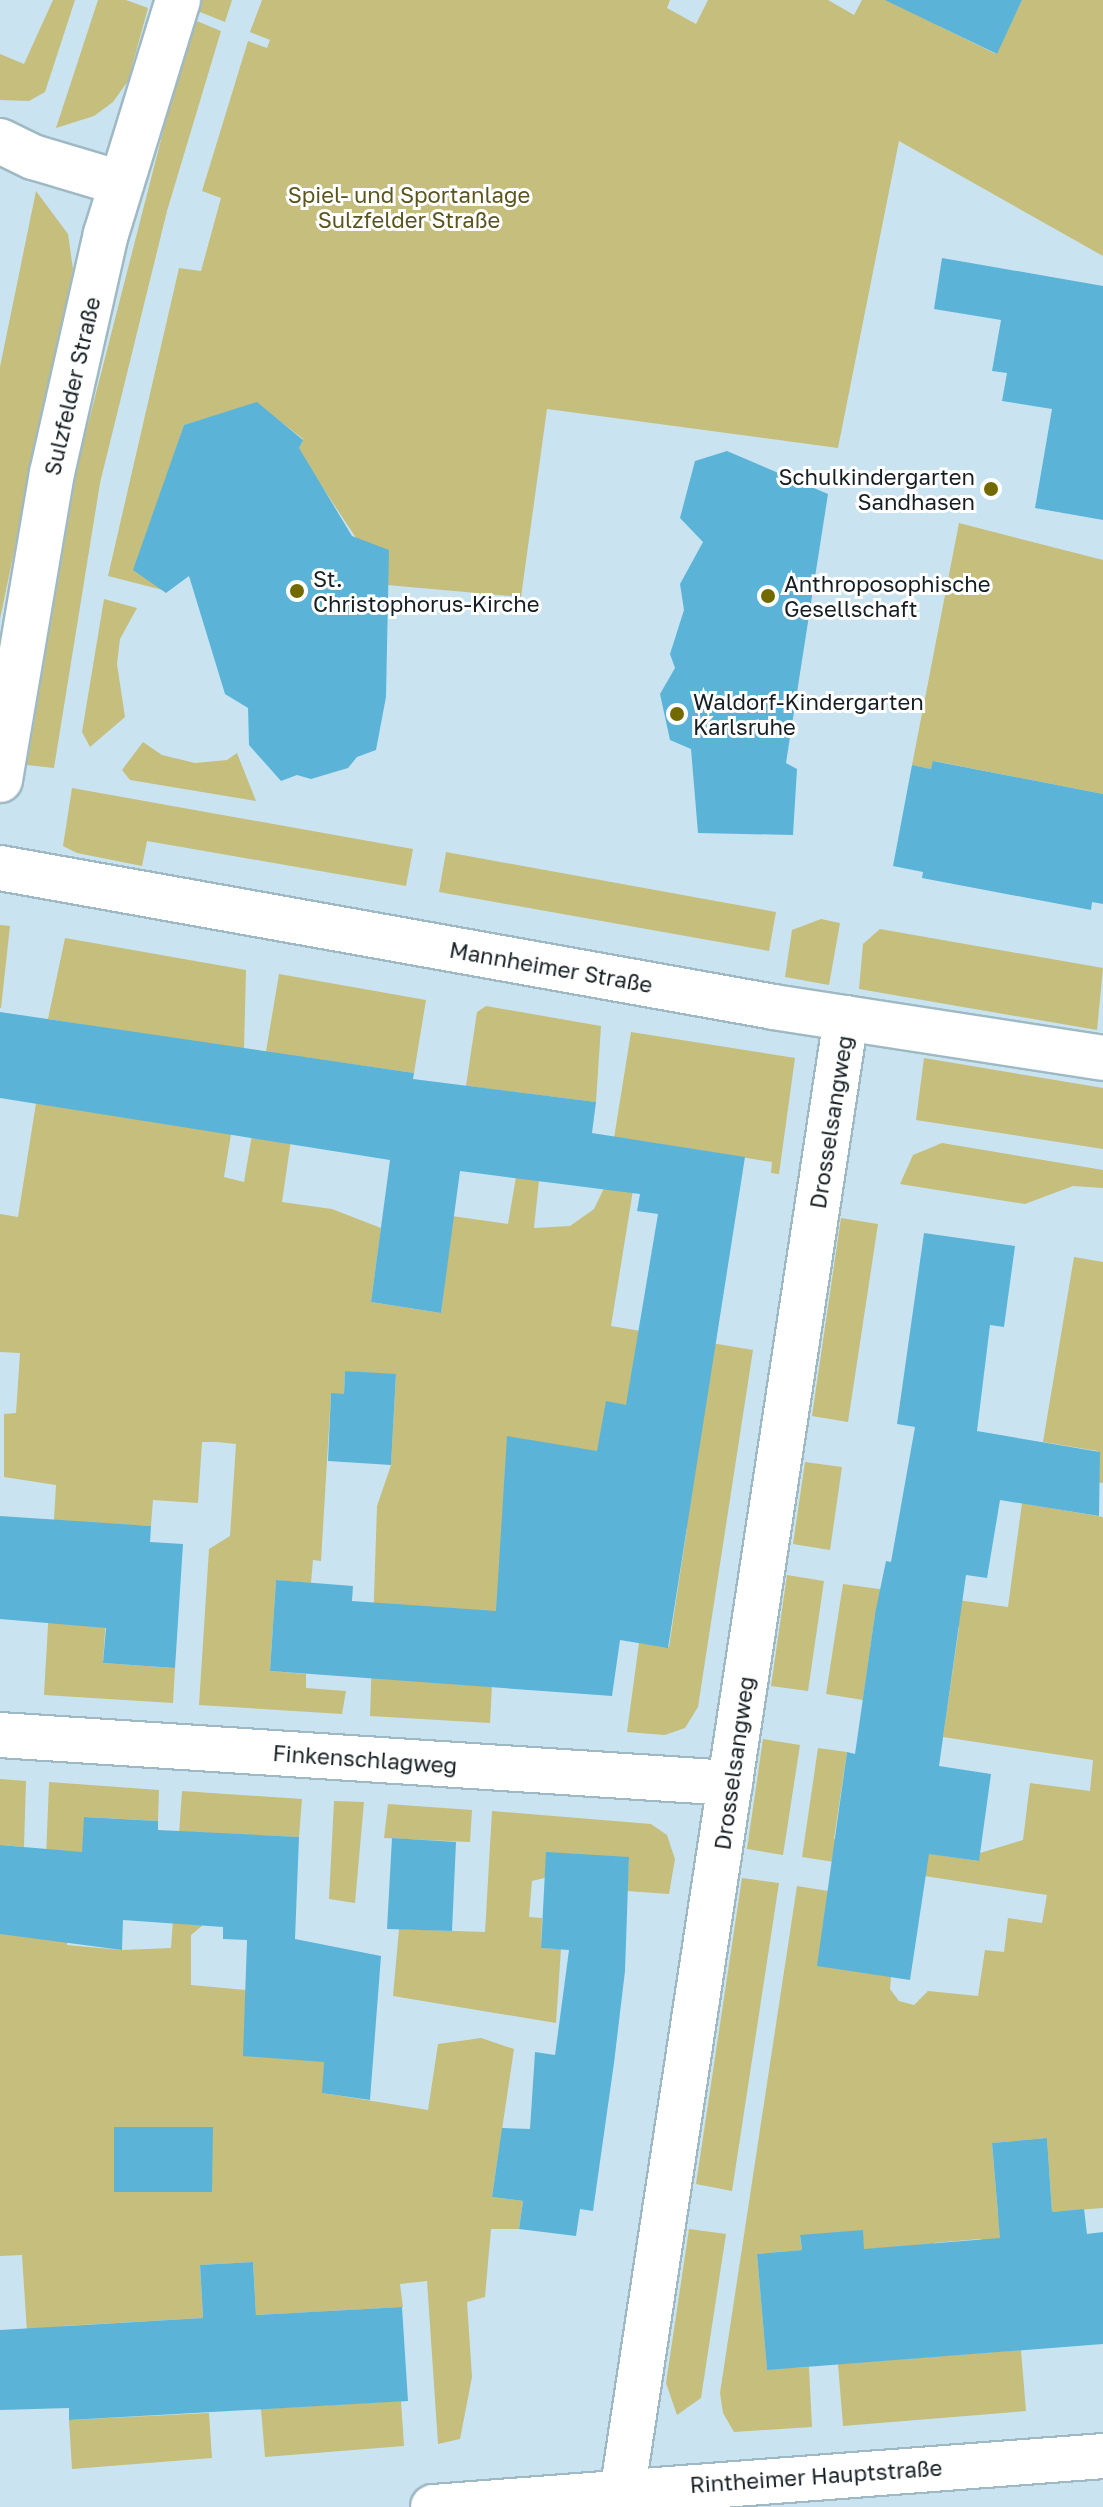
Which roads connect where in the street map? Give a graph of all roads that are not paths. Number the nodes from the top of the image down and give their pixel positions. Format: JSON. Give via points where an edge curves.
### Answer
{"nodes":[{"id":1,"x":178,"y":0,"type":"edge"},
{"id":2,"x":0,"y":141,"type":"edge"},
{"id":3,"x":120,"y":183,"type":"junction"},
{"id":4,"x":0,"y":780,"type":"edge"},
{"id":5,"x":0,"y":868,"type":"edge"},
{"id":6,"x":846,"y":1018,"type":"junction"},
{"id":7,"x":1103,"y":1058,"type":"edge"},
{"id":8,"x":0,"y":1735,"type":"edge"},
{"id":9,"x":730,"y":1783,"type":"junction"},
{"id":10,"x":1103,"y":2456,"type":"edge"},
{"id":11,"x":622,"y":2499,"type":"edge"},
{"id":12,"x":433,"y":2507,"type":"edge"}],
"edges":[{"from":1,"to":3,"type":"street","name":"Sulzfelder Straße"},
{"from":2,"to":3,"type":"street","via":[[33,157]]},
{"from":3,"to":4,"type":"street","name":"Sulzfelder Straße","via":[[52,473]]},
{"from":5,"to":6,"type":"street","name":"Mannheimer Straße"},
{"from":6,"to":7,"type":"street","name":"Mannheimer Straße"},
{"from":6,"to":9,"type":"street","name":"Drosselsangweg"},
{"from":8,"to":9,"type":"street","name":"Finkenschlagweg"},
{"from":9,"to":11,"type":"street","name":"Drosselsangweg"},
{"from":10,"to":11,"type":"street","name":"Rintheimer Hauptstraße"},
{"from":11,"to":12,"type":"street","name":"Rintheimer Hauptstraße"}]}
